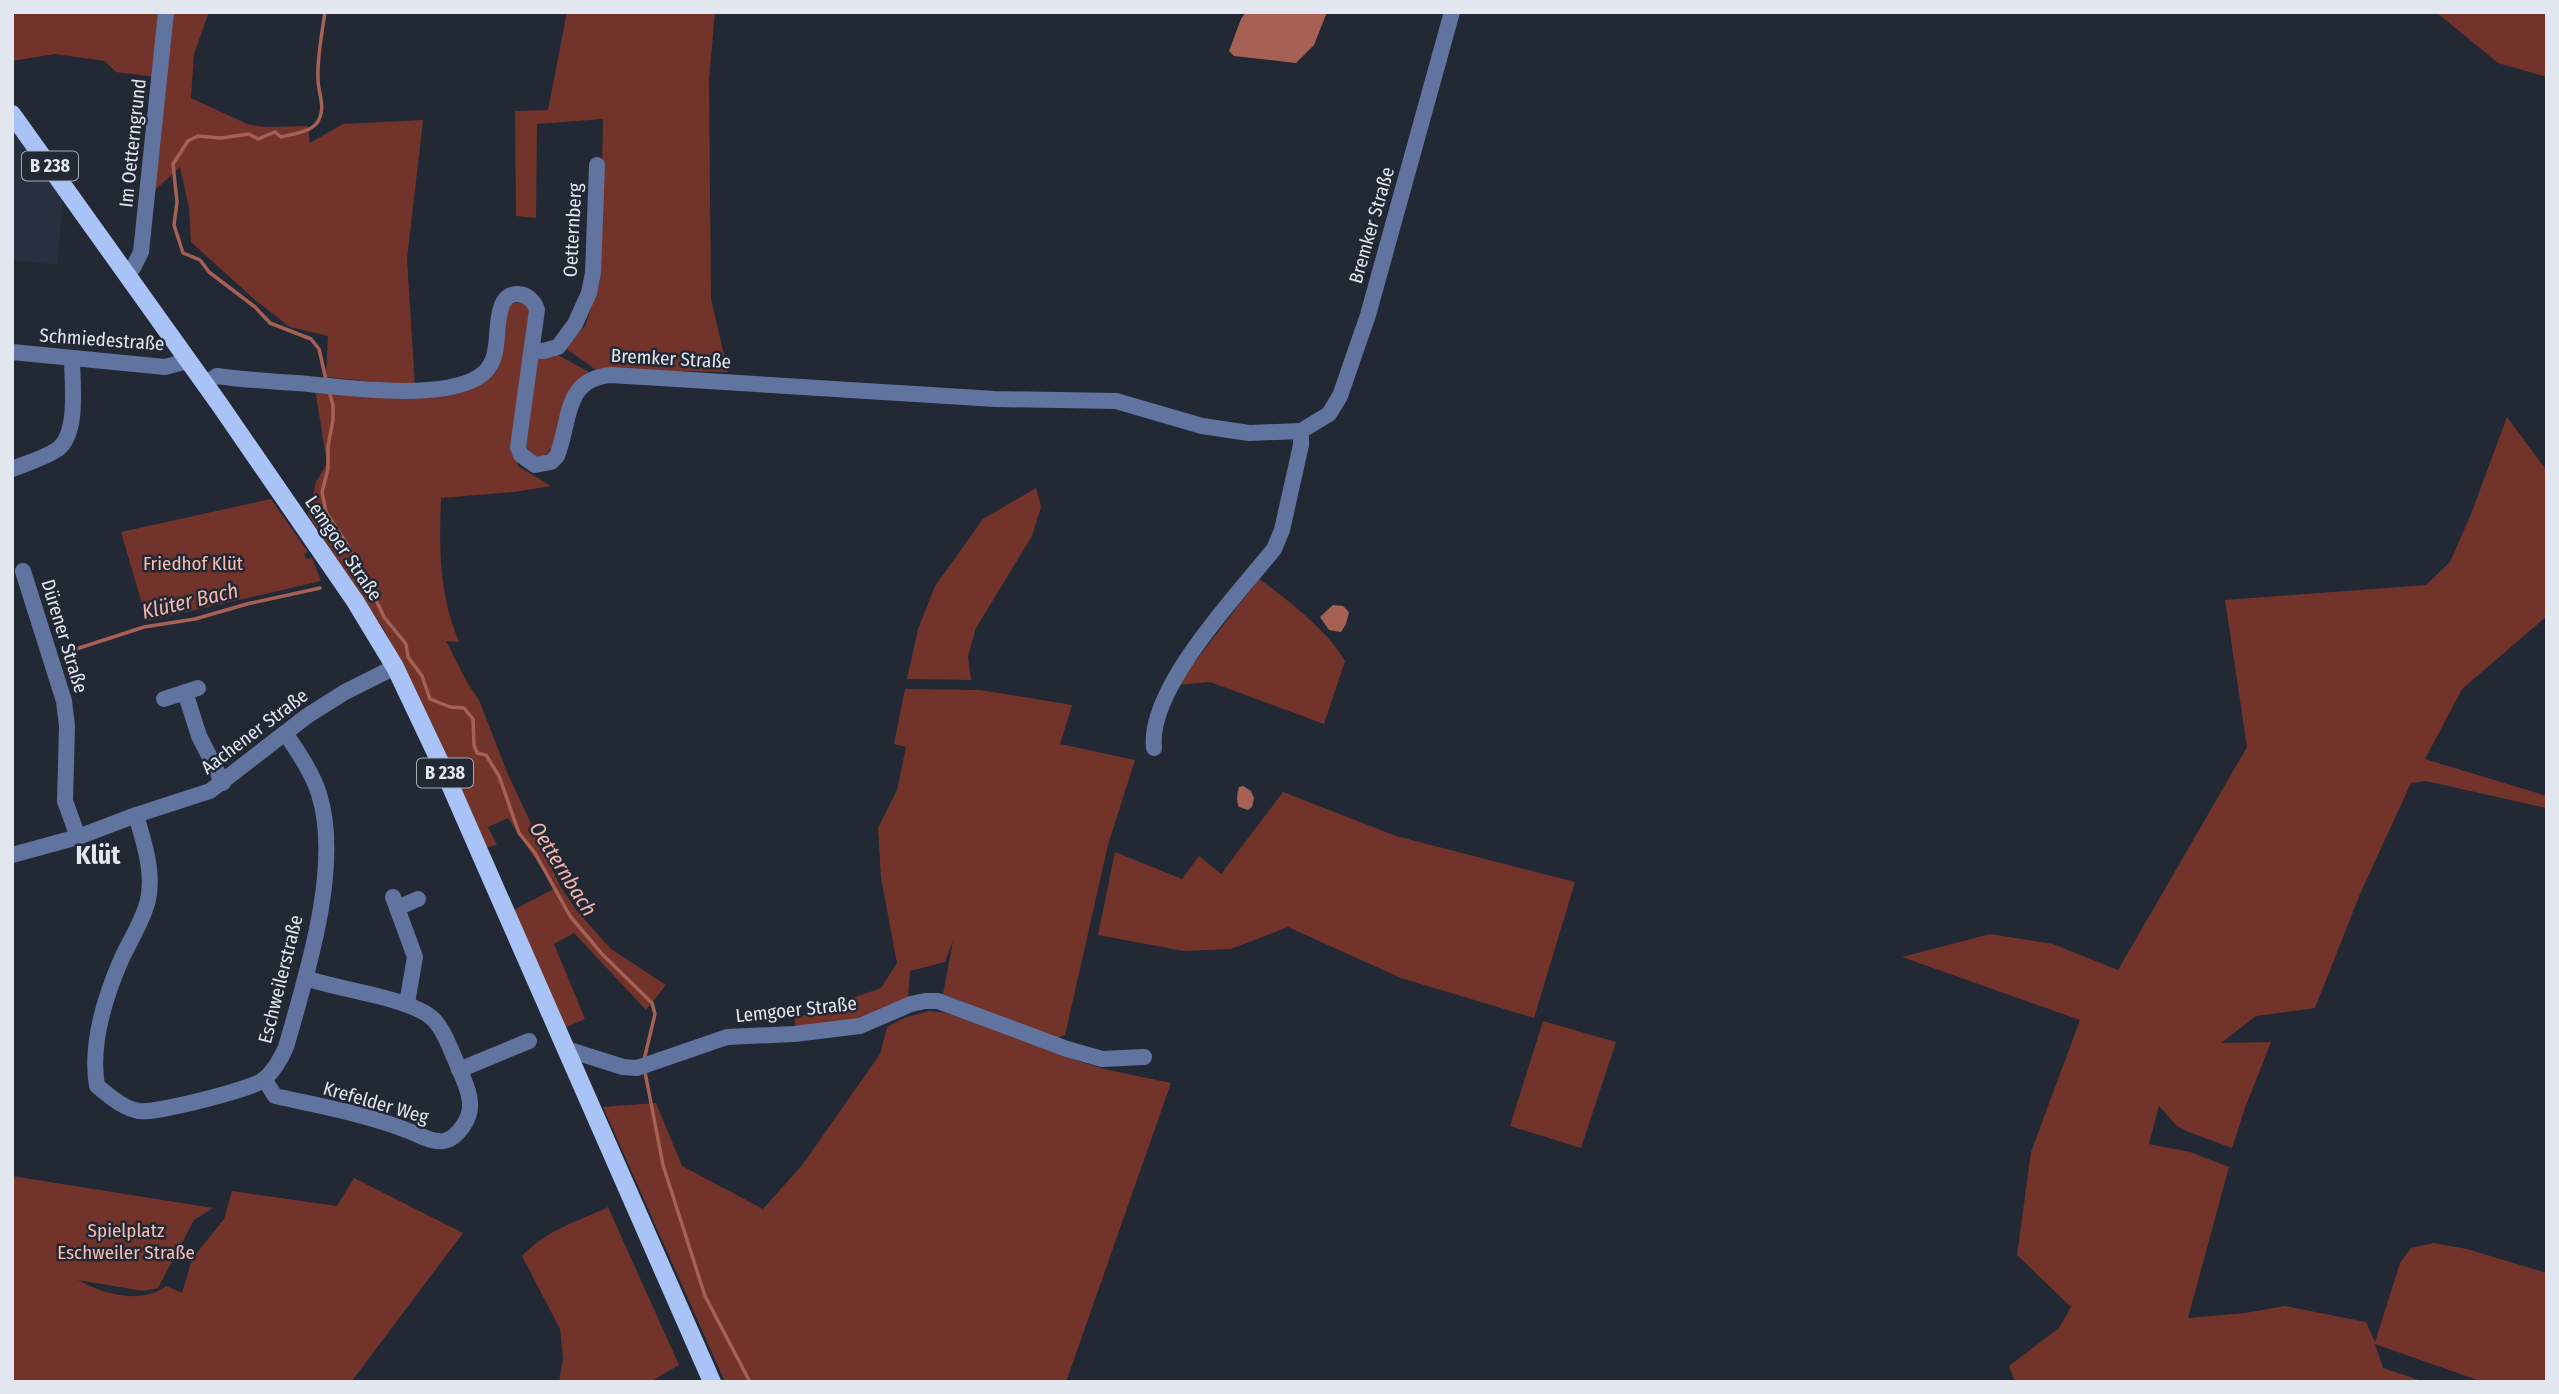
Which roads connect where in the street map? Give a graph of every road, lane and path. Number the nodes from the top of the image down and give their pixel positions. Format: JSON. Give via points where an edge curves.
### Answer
{"nodes":[{"id":1,"x":166,"y":12,"type":"edge"},
{"id":2,"x":1452,"y":12,"type":"edge"},
{"id":3,"x":12,"y":114,"type":"edge"},
{"id":4,"x":597,"y":165,"type":"dead end"},
{"id":5,"x":127,"y":273,"type":"junction"},
{"id":6,"x":532,"y":350,"type":"junction"},
{"id":7,"x":12,"y":352,"type":"edge"},
{"id":8,"x":72,"y":358,"type":"junction"},
{"id":9,"x":186,"y":358,"type":"junction"},
{"id":10,"x":204,"y":384,"type":"junction"},
{"id":11,"x":1301,"y":431,"type":"junction"},
{"id":12,"x":12,"y":469,"type":"edge"},
{"id":13,"x":23,"y":571,"type":"dead end"},
{"id":14,"x":395,"y":667,"type":"junction"},
{"id":15,"x":164,"y":699,"type":"dead end"},
{"id":16,"x":285,"y":733,"type":"junction"},
{"id":17,"x":1154,"y":748,"type":"dead end"},
{"id":18,"x":223,"y":783,"type":"junction"},
{"id":19,"x":136,"y":815,"type":"junction"},
{"id":20,"x":78,"y":837,"type":"junction"},
{"id":21,"x":12,"y":855,"type":"edge"},
{"id":22,"x":418,"y":899,"type":"dead end"},
{"id":23,"x":306,"y":978,"type":"junction"},
{"id":24,"x":407,"y":1003,"type":"junction"},
{"id":25,"x":529,"y":1041,"type":"dead end"},
{"id":26,"x":566,"y":1049,"type":"junction"},
{"id":27,"x":1144,"y":1057,"type":"dead end"},
{"id":28,"x":460,"y":1070,"type":"junction"},
{"id":29,"x":264,"y":1080,"type":"junction"},
{"id":30,"x":712,"y":1382,"type":"edge"}],
"edges":[{"from":1,"to":5,"type":"street","name":"Im Oetterngrund","via":[[141,252]]},
{"from":2,"to":11,"type":"street","name":"Bremker Straße","via":[[1368,315],[1340,396],[1329,414]]},
{"from":3,"to":5,"type":"main road","name":"Lemgoer Straße","number":"B 238"},
{"from":4,"to":6,"type":"street","name":"Oetternberg","via":[[589,293],[558,347]]},
{"from":5,"to":9,"type":"main road","name":"Lemgoer Straße","number":"B 238"},
{"from":6,"to":10,"type":"street","name":"Bremker Straße","via":[[536,306],[529,297],[517,294],[502,304],[492,364],[474,380],[435,389],[334,387],[217,376]]},
{"from":6,"to":11,"type":"street","name":"Bremker Straße","via":[[518,447],[535,465],[557,456],[579,388],[598,376],[611,375],[995,399],[1116,401],[1202,426],[1249,433]]},
{"from":7,"to":8,"type":"street","name":"Schmiedestraße"},
{"from":8,"to":9,"type":"street","name":"Schmiedestraße","via":[[165,367]]},
{"from":8,"to":12,"type":"street","via":[[68,436],[57,450]]},
{"from":9,"to":10,"type":"main road","name":"Lemgoer Straße","number":"B 238"},
{"from":10,"to":14,"type":"main road","name":"Lemgoer Straße","number":"B 238","via":[[336,573]]},
{"from":11,"to":17,"type":"street","via":[[1282,530],[1274,549],[1171,685],[1153,737]]},
{"from":13,"to":20,"type":"street","name":"Dürener Straße","via":[[64,701],[65,801]]},
{"from":14,"to":16,"type":"street","name":"Aachener Straße","via":[[326,704]]},
{"from":14,"to":26,"type":"main road","name":"Lemgoer Straße","number":"B 238"},
{"from":15,"to":18,"type":"street","via":[[192,690],[199,736]]},
{"from":16,"to":18,"type":"street","name":"Aachener Straße"},
{"from":16,"to":23,"type":"street","name":"Eschweilerstraße","via":[[314,779],[324,815],[325,866]]},
{"from":18,"to":19,"type":"street","name":"Aachener Straße"},
{"from":19,"to":20,"type":"street","name":"Aachener Straße"},
{"from":19,"to":29,"type":"street","via":[[150,875],[148,898],[109,990],[95,1053],[97,1086],[142,1112]]},
{"from":20,"to":21,"type":"street","name":"Aachener Straße"},
{"from":22,"to":24,"type":"street","via":[[395,902],[415,957]]},
{"from":23,"to":24,"type":"street","name":"Krefelder Weg"},
{"from":23,"to":29,"type":"street","name":"Eschweilerstraße","via":[[281,1060]]},
{"from":24,"to":28,"type":"street","name":"Krefelder Weg","via":[[435,1020]]},
{"from":25,"to":28,"type":"street"},
{"from":26,"to":27,"type":"street","name":"Lemgoer Straße","via":[[637,1068],[727,1037],[860,1026],[911,1004],[938,1001],[1102,1059]]},
{"from":26,"to":30,"type":"main road","name":"Lemgoer Straße","number":"B 238"},
{"from":28,"to":29,"type":"street","name":"Krefelder Weg","via":[[470,1109],[461,1128],[443,1141],[275,1096]]}]}
